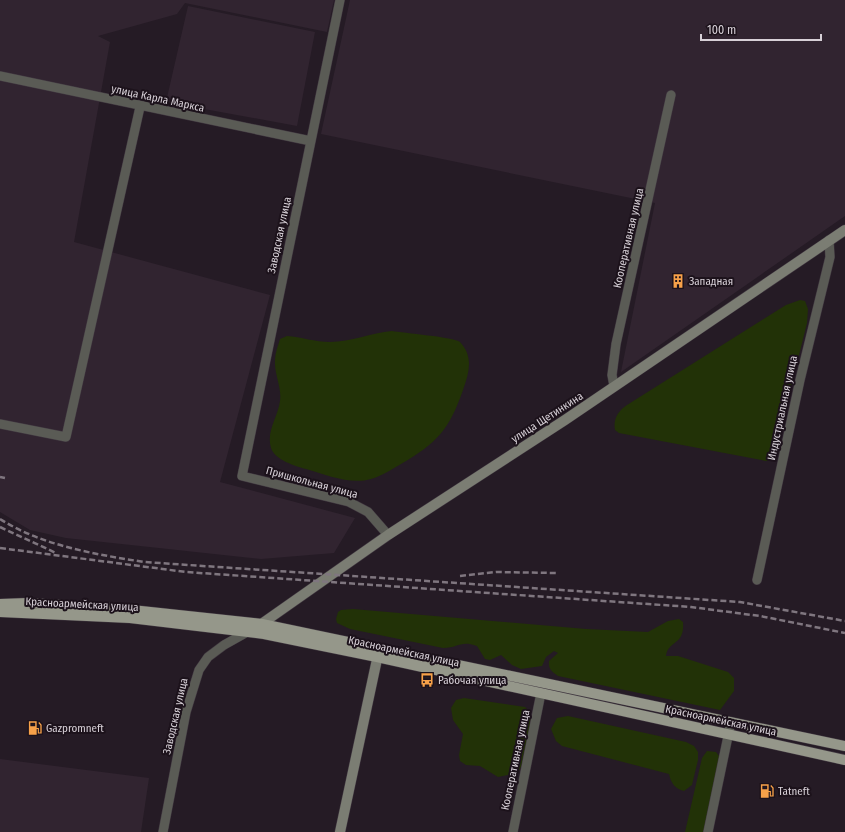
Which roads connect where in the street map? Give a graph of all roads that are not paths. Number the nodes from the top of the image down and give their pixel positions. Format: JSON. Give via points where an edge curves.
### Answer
{"nodes":[{"id":1,"x":340,"y":0,"type":"edge"},
{"id":2,"x":0,"y":76,"type":"edge"},
{"id":3,"x":671,"y":95,"type":"dead end"},
{"id":4,"x":140,"y":107,"type":"junction"},
{"id":5,"x":311,"y":141,"type":"junction"},
{"id":6,"x":845,"y":230,"type":"edge"},
{"id":7,"x":829,"y":240,"type":"junction"},
{"id":8,"x":614,"y":386,"type":"junction"},
{"id":9,"x":0,"y":424,"type":"edge"},
{"id":10,"x":242,"y":476,"type":"joint"},
{"id":11,"x":388,"y":535,"type":"junction"},
{"id":12,"x":758,"y":580,"type":"dead end"},
{"id":13,"x":0,"y":604,"type":"edge"},
{"id":14,"x":0,"y":612,"type":"edge"},
{"id":15,"x":262,"y":624,"type":"junction"},
{"id":16,"x":249,"y":632,"type":"junction"},
{"id":17,"x":378,"y":652,"type":"junction"},
{"id":18,"x":541,"y":693,"type":"junction"},
{"id":19,"x":731,"y":722,"type":"junction"},
{"id":20,"x":728,"y":734,"type":"junction"},
{"id":21,"x":845,"y":746,"type":"edge"},
{"id":22,"x":845,"y":760,"type":"edge"},
{"id":23,"x":163,"y":832,"type":"edge"},
{"id":24,"x":340,"y":832,"type":"edge"},
{"id":25,"x":513,"y":832,"type":"edge"},
{"id":26,"x":708,"y":832,"type":"edge"}],
"edges":[{"from":1,"to":5,"type":"street","name":"Заводская улица"},
{"from":2,"to":4,"type":"street","name":"улица Карла Маркса"},
{"from":3,"to":8,"type":"street","name":"Кооперативная улица","via":[[616,344],[612,375]]},
{"from":4,"to":5,"type":"street","name":"улица Карла Маркса"},
{"from":4,"to":9,"type":"street","via":[[66,438]]},
{"from":5,"to":10,"type":"street","name":"Заводская улица"},
{"from":6,"to":7,"type":"street","name":"улица Щетинкина"},
{"from":7,"to":8,"type":"street","name":"улица Щетинкина"},
{"from":7,"to":12,"type":"street","name":"Индустриальная улица","via":[[830,257],[800,380]]},
{"from":8,"to":11,"type":"street","name":"улица Щетинкина"},
{"from":10,"to":11,"type":"street","name":"Пришкольная улица","via":[[349,502],[368,512]]},
{"from":11,"to":15,"type":"street","name":"улица Щетинкина"},
{"from":13,"to":15,"type":"main road","name":"Красноармейская улица","via":[[113,608]]},
{"from":14,"to":16,"type":"main road","name":"Красноармейская улица","via":[[130,618]]},
{"from":15,"to":16,"type":"street","name":"улица Щетинкина"},
{"from":15,"to":17,"type":"main road","name":"Красноармейская улица"},
{"from":16,"to":17,"type":"main road","name":"Красноармейская улица"},
{"from":16,"to":23,"type":"street","name":"Заводская улица","via":[[208,657],[199,670],[186,712]]},
{"from":17,"to":18,"type":"main road","name":"Красноармейская улица"},
{"from":17,"to":19,"type":"main road","name":"Красноармейская улица"},
{"from":17,"to":24,"type":"street"},
{"from":18,"to":20,"type":"main road","name":"Красноармейская улица"},
{"from":18,"to":25,"type":"street","name":"Кооперативная улица"},
{"from":19,"to":20,"type":"street"},
{"from":19,"to":21,"type":"main road","name":"Красноармейская улица"},
{"from":20,"to":22,"type":"main road","name":"Красноармейская улица"},
{"from":20,"to":26,"type":"street"}]}
